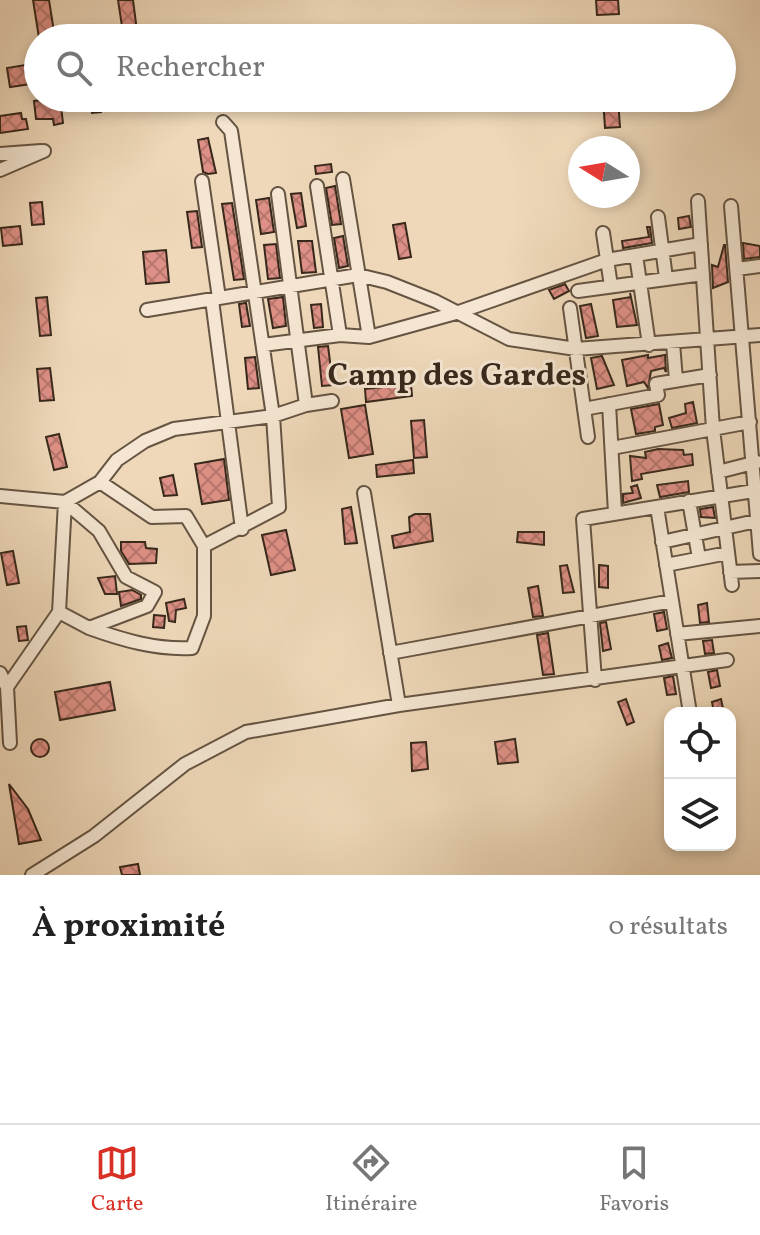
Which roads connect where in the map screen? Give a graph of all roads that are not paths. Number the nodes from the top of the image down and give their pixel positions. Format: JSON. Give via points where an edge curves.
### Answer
{"nodes":[{"id":1,"x":223,"y":122,"type":"dead end"},
{"id":2,"x":0,"y":154,"type":"edge"},
{"id":3,"x":0,"y":170,"type":"edge"},
{"id":4,"x":343,"y":179,"type":"dead end"},
{"id":5,"x":202,"y":181,"type":"dead end"},
{"id":6,"x":317,"y":186,"type":"dead end"},
{"id":7,"x":278,"y":194,"type":"dead end"},
{"id":8,"x":698,"y":201,"type":"dead end"},
{"id":9,"x":731,"y":206,"type":"dead end"},
{"id":10,"x":658,"y":217,"type":"dead end"},
{"id":11,"x":603,"y":233,"type":"dead end"},
{"id":12,"x":701,"y":244,"type":"junction"},
{"id":13,"x":662,"y":250,"type":"junction"},
{"id":14,"x":636,"y":255,"type":"junction"},
{"id":15,"x":607,"y":260,"type":"junction"},
{"id":16,"x":760,"y":266,"type":"edge"},
{"id":17,"x":737,"y":269,"type":"junction"},
{"id":18,"x":703,"y":274,"type":"junction"},
{"id":19,"x":358,"y":275,"type":"junction"},
{"id":20,"x":666,"y":278,"type":"junction"},
{"id":21,"x":332,"y":280,"type":"junction"},
{"id":22,"x":640,"y":282,"type":"junction"},
{"id":23,"x":611,"y":286,"type":"junction"},
{"id":24,"x":291,"y":287,"type":"junction"},
{"id":25,"x":578,"y":291,"type":"dead end"},
{"id":26,"x":255,"y":293,"type":"junction"},
{"id":27,"x":216,"y":299,"type":"junction"},
{"id":28,"x":570,"y":308,"type":"dead end"},
{"id":29,"x":147,"y":310,"type":"dead end"},
{"id":30,"x":456,"y":313,"type":"junction"},
{"id":31,"x":340,"y":335,"type":"junction"},
{"id":32,"x":742,"y":335,"type":"junction"},
{"id":33,"x":760,"y":335,"type":"edge"},
{"id":34,"x":369,"y":337,"type":"junction"},
{"id":35,"x":298,"y":340,"type":"junction"},
{"id":36,"x":708,"y":341,"type":"junction"},
{"id":37,"x":673,"y":343,"type":"junction"},
{"id":38,"x":263,"y":345,"type":"junction"},
{"id":39,"x":649,"y":345,"type":"junction"},
{"id":40,"x":576,"y":349,"type":"junction"},
{"id":41,"x":710,"y":375,"type":"junction"},
{"id":42,"x":676,"y":380,"type":"junction"},
{"id":43,"x":332,"y":401,"type":"dead end"},
{"id":44,"x":609,"y":404,"type":"junction"},
{"id":45,"x":306,"y":405,"type":"junction"},
{"id":46,"x":584,"y":409,"type":"junction"},
{"id":47,"x":273,"y":416,"type":"junction"},
{"id":48,"x":229,"y":421,"type":"junction"},
{"id":49,"x":750,"y":422,"type":"junction"},
{"id":50,"x":713,"y":429,"type":"junction"},
{"id":51,"x":588,"y":437,"type":"dead end"},
{"id":52,"x":612,"y":448,"type":"junction"},
{"id":53,"x":756,"y":462,"type":"edge"},
{"id":54,"x":718,"y":472,"type":"junction"},
{"id":55,"x":100,"y":482,"type":"junction"},
{"id":56,"x":758,"y":491,"type":"edge"},
{"id":57,"x":364,"y":493,"type":"dead end"},
{"id":58,"x":0,"y":496,"type":"edge"},
{"id":59,"x":721,"y":496,"type":"junction"},
{"id":60,"x":689,"y":501,"type":"junction"},
{"id":61,"x":65,"y":502,"type":"junction"},
{"id":62,"x":657,"y":507,"type":"junction"},
{"id":63,"x":615,"y":513,"type":"junction"},
{"id":64,"x":759,"y":520,"type":"edge"},
{"id":65,"x":724,"y":527,"type":"junction"},
{"id":66,"x":242,"y":529,"type":"junction"},
{"id":67,"x":695,"y":534,"type":"junction"},
{"id":68,"x":662,"y":542,"type":"junction"},
{"id":69,"x":760,"y":545,"type":"edge"},
{"id":70,"x":204,"y":546,"type":"junction"},
{"id":71,"x":728,"y":553,"type":"junction"},
{"id":72,"x":760,"y":554,"type":"edge"},
{"id":73,"x":699,"y":558,"type":"junction"},
{"id":74,"x":666,"y":565,"type":"junction"},
{"id":75,"x":760,"y":571,"type":"edge"},
{"id":76,"x":672,"y":601,"type":"junction"},
{"id":77,"x":59,"y":612,"type":"junction"},
{"id":78,"x":590,"y":616,"type":"junction"},
{"id":79,"x":760,"y":626,"type":"edge"},
{"id":80,"x":89,"y":628,"type":"junction"},
{"id":81,"x":677,"y":634,"type":"junction"},
{"id":82,"x":390,"y":653,"type":"junction"},
{"id":83,"x":727,"y":660,"type":"dead end"},
{"id":84,"x":682,"y":667,"type":"junction"},
{"id":85,"x":0,"y":673,"type":"edge"},
{"id":86,"x":595,"y":680,"type":"junction"},
{"id":87,"x":7,"y":687,"type":"junction"},
{"id":88,"x":399,"y":705,"type":"junction"},
{"id":89,"x":689,"y":707,"type":"edge"},
{"id":90,"x":10,"y":743,"type":"dead end"},
{"id":91,"x":32,"y":875,"type":"edge"}],
"edges":[{"from":1,"to":26,"type":"street","via":[[231,131]]},
{"from":2,"to":3,"type":"street","via":[[44,151]]},
{"from":4,"to":19,"type":"street"},
{"from":5,"to":27,"type":"street"},
{"from":6,"to":21,"type":"street"},
{"from":7,"to":24,"type":"street"},
{"from":8,"to":12,"type":"street"},
{"from":9,"to":17,"type":"street"},
{"from":10,"to":13,"type":"street"},
{"from":11,"to":15,"type":"street"},
{"from":12,"to":13,"type":"street"},
{"from":12,"to":18,"type":"street"},
{"from":13,"to":14,"type":"street"},
{"from":13,"to":20,"type":"street"},
{"from":14,"to":15,"type":"street"},
{"from":14,"to":22,"type":"street"},
{"from":15,"to":23,"type":"street"},
{"from":15,"to":30,"type":"street"},
{"from":16,"to":17,"type":"street"},
{"from":17,"to":32,"type":"street"},
{"from":18,"to":20,"type":"street"},
{"from":18,"to":36,"type":"street"},
{"from":19,"to":21,"type":"street"},
{"from":19,"to":30,"type":"street"},
{"from":19,"to":34,"type":"street"},
{"from":20,"to":22,"type":"street"},
{"from":21,"to":24,"type":"street"},
{"from":21,"to":31,"type":"street"},
{"from":22,"to":23,"type":"street"},
{"from":22,"to":39,"type":"street"},
{"from":23,"to":25,"type":"street"},
{"from":24,"to":26,"type":"street"},
{"from":24,"to":35,"type":"street"},
{"from":26,"to":27,"type":"street"},
{"from":26,"to":38,"type":"street"},
{"from":27,"to":29,"type":"street"},
{"from":27,"to":48,"type":"street"},
{"from":28,"to":40,"type":"street"},
{"from":30,"to":34,"type":"street"},
{"from":30,"to":40,"type":"street","via":[[509,339]]},
{"from":31,"to":34,"type":"street"},
{"from":31,"to":35,"type":"street"},
{"from":32,"to":33,"type":"street"},
{"from":32,"to":36,"type":"street"},
{"from":32,"to":49,"type":"street"},
{"from":35,"to":38,"type":"street"},
{"from":35,"to":45,"type":"street"},
{"from":36,"to":37,"type":"street"},
{"from":36,"to":41,"type":"street"},
{"from":37,"to":39,"type":"street"},
{"from":37,"to":42,"type":"street"},
{"from":38,"to":47,"type":"street"},
{"from":39,"to":40,"type":"street"},
{"from":40,"to":46,"type":"street"},
{"from":41,"to":42,"type":"street"},
{"from":41,"to":50,"type":"street"},
{"from":42,"to":44,"type":"street","via":[[656,384],[658,395]]},
{"from":43,"to":45,"type":"street"},
{"from":44,"to":46,"type":"street"},
{"from":44,"to":52,"type":"street"},
{"from":45,"to":47,"type":"street"},
{"from":46,"to":51,"type":"street"},
{"from":47,"to":48,"type":"street"},
{"from":47,"to":66,"type":"street","via":[[279,507]]},
{"from":48,"to":55,"type":"street","via":[[174,429],[145,441],[117,460]]},
{"from":48,"to":66,"type":"street"},
{"from":49,"to":50,"type":"street"},
{"from":49,"to":53,"type":"street"},
{"from":50,"to":52,"type":"street"},
{"from":50,"to":54,"type":"street"},
{"from":52,"to":63,"type":"street"},
{"from":53,"to":54,"type":"street"},
{"from":53,"to":56,"type":"street"},
{"from":54,"to":59,"type":"street"},
{"from":55,"to":61,"type":"street"},
{"from":55,"to":70,"type":"street","via":[[152,517],[186,516]]},
{"from":56,"to":59,"type":"street"},
{"from":56,"to":64,"type":"street"},
{"from":57,"to":82,"type":"street"},
{"from":58,"to":61,"type":"street"},
{"from":59,"to":60,"type":"street"},
{"from":59,"to":65,"type":"street"},
{"from":60,"to":62,"type":"street"},
{"from":60,"to":67,"type":"street"},
{"from":61,"to":77,"type":"street"},
{"from":61,"to":80,"type":"street","via":[[99,531],[126,577],[155,592],[147,606]]},
{"from":62,"to":63,"type":"street"},
{"from":62,"to":68,"type":"street"},
{"from":63,"to":78,"type":"street","via":[[583,519]]},
{"from":64,"to":65,"type":"street"},
{"from":64,"to":69,"type":"street"},
{"from":65,"to":67,"type":"street"},
{"from":65,"to":71,"type":"street"},
{"from":66,"to":70,"type":"street"},
{"from":67,"to":68,"type":"street"},
{"from":67,"to":73,"type":"street"},
{"from":68,"to":74,"type":"street"},
{"from":69,"to":72,"type":"street"},
{"from":70,"to":80,"type":"street","via":[[204,616],[192,648],[121,640]]},
{"from":71,"to":73,"type":"street"},
{"from":71,"to":75,"type":"street","via":[[731,579]]},
{"from":73,"to":74,"type":"street"},
{"from":74,"to":76,"type":"street"},
{"from":76,"to":78,"type":"street"},
{"from":76,"to":81,"type":"street"},
{"from":77,"to":80,"type":"street"},
{"from":77,"to":87,"type":"street"},
{"from":78,"to":82,"type":"street"},
{"from":78,"to":86,"type":"street"},
{"from":79,"to":81,"type":"street"},
{"from":81,"to":84,"type":"street"},
{"from":82,"to":88,"type":"street"},
{"from":83,"to":84,"type":"street"},
{"from":84,"to":86,"type":"street"},
{"from":84,"to":89,"type":"street"},
{"from":85,"to":87,"type":"street"},
{"from":86,"to":88,"type":"street"},
{"from":87,"to":90,"type":"street"},
{"from":88,"to":91,"type":"street","via":[[246,732],[185,764],[94,836]]}]}
